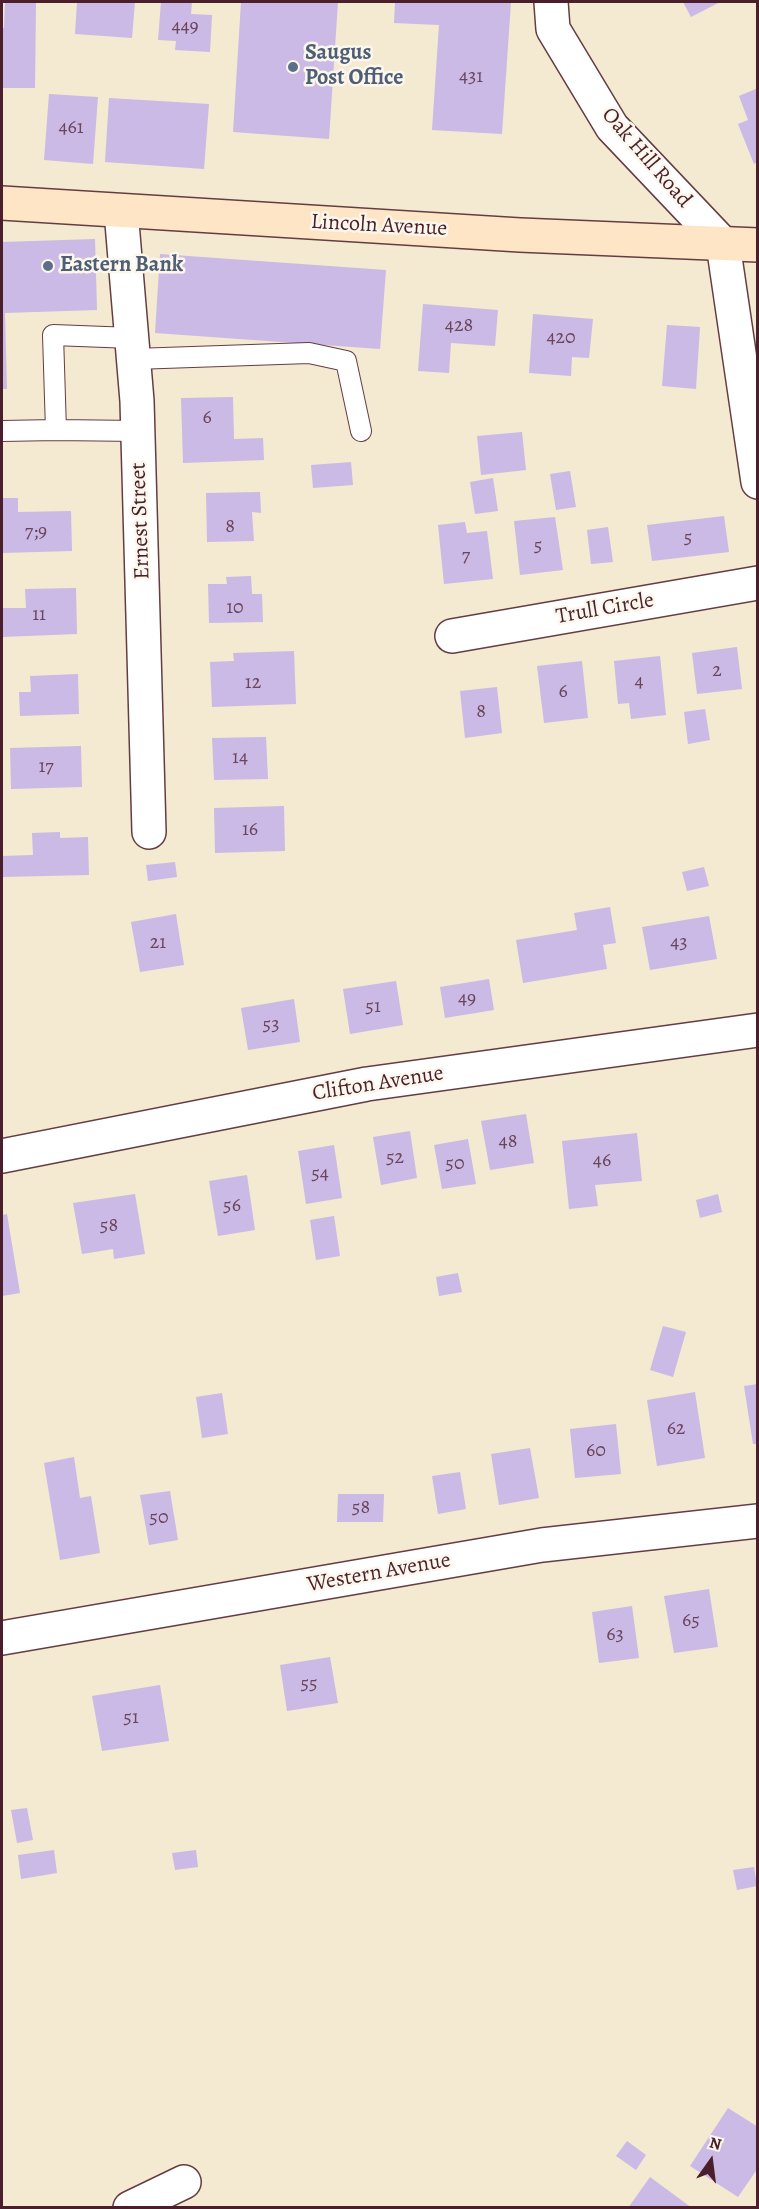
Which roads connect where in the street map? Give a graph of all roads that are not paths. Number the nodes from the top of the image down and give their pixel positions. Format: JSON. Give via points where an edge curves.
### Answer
{"nodes":[{"id":1,"x":551,"y":2,"type":"edge"},
{"id":2,"x":2,"y":203,"type":"edge"},
{"id":3,"x":122,"y":211,"type":"junction"},
{"id":4,"x":723,"y":244,"type":"junction"},
{"id":5,"x":758,"y":245,"type":"edge"},
{"id":6,"x":133,"y":349,"type":"junction"},
{"id":7,"x":56,"y":430,"type":"junction"},
{"id":8,"x":361,"y":430,"type":"dead end"},
{"id":9,"x":2,"y":431,"type":"edge"},
{"id":10,"x":138,"y":431,"type":"junction"},
{"id":11,"x":758,"y":482,"type":"edge"},
{"id":12,"x":758,"y":583,"type":"edge"},
{"id":13,"x":452,"y":636,"type":"dead end"},
{"id":14,"x":149,"y":832,"type":"dead end"},
{"id":15,"x":758,"y":1030,"type":"edge"},
{"id":16,"x":2,"y":1156,"type":"edge"},
{"id":17,"x":758,"y":1521,"type":"edge"},
{"id":18,"x":2,"y":1638,"type":"edge"},
{"id":19,"x":184,"y":2182,"type":"dead end"},
{"id":20,"x":130,"y":2208,"type":"edge"}],
"edges":[{"from":1,"to":4,"type":"street","name":"Oak Hill Road","via":[[553,28],[612,127]]},
{"from":2,"to":3,"type":"main road","name":"Lincoln Avenue"},
{"from":3,"to":4,"type":"main road","name":"Lincoln Avenue"},
{"from":3,"to":6,"type":"street","name":"Ernest Street"},
{"from":4,"to":5,"type":"main road","name":"Lincoln Avenue"},
{"from":4,"to":11,"type":"street"},
{"from":6,"to":7,"type":"lane","via":[[53,335]]},
{"from":6,"to":8,"type":"lane","via":[[309,353],[346,361]]},
{"from":6,"to":10,"type":"street","name":"Ernest Street"},
{"from":7,"to":9,"type":"lane"},
{"from":7,"to":10,"type":"lane"},
{"from":10,"to":14,"type":"street","name":"Ernest Street"},
{"from":12,"to":13,"type":"street","name":"Trull Circle"},
{"from":15,"to":16,"type":"street","name":"Clifton Avenue","via":[[367,1084]]},
{"from":17,"to":18,"type":"street","name":"Western Avenue","via":[[542,1545]]},
{"from":19,"to":20,"type":"street"}]}
